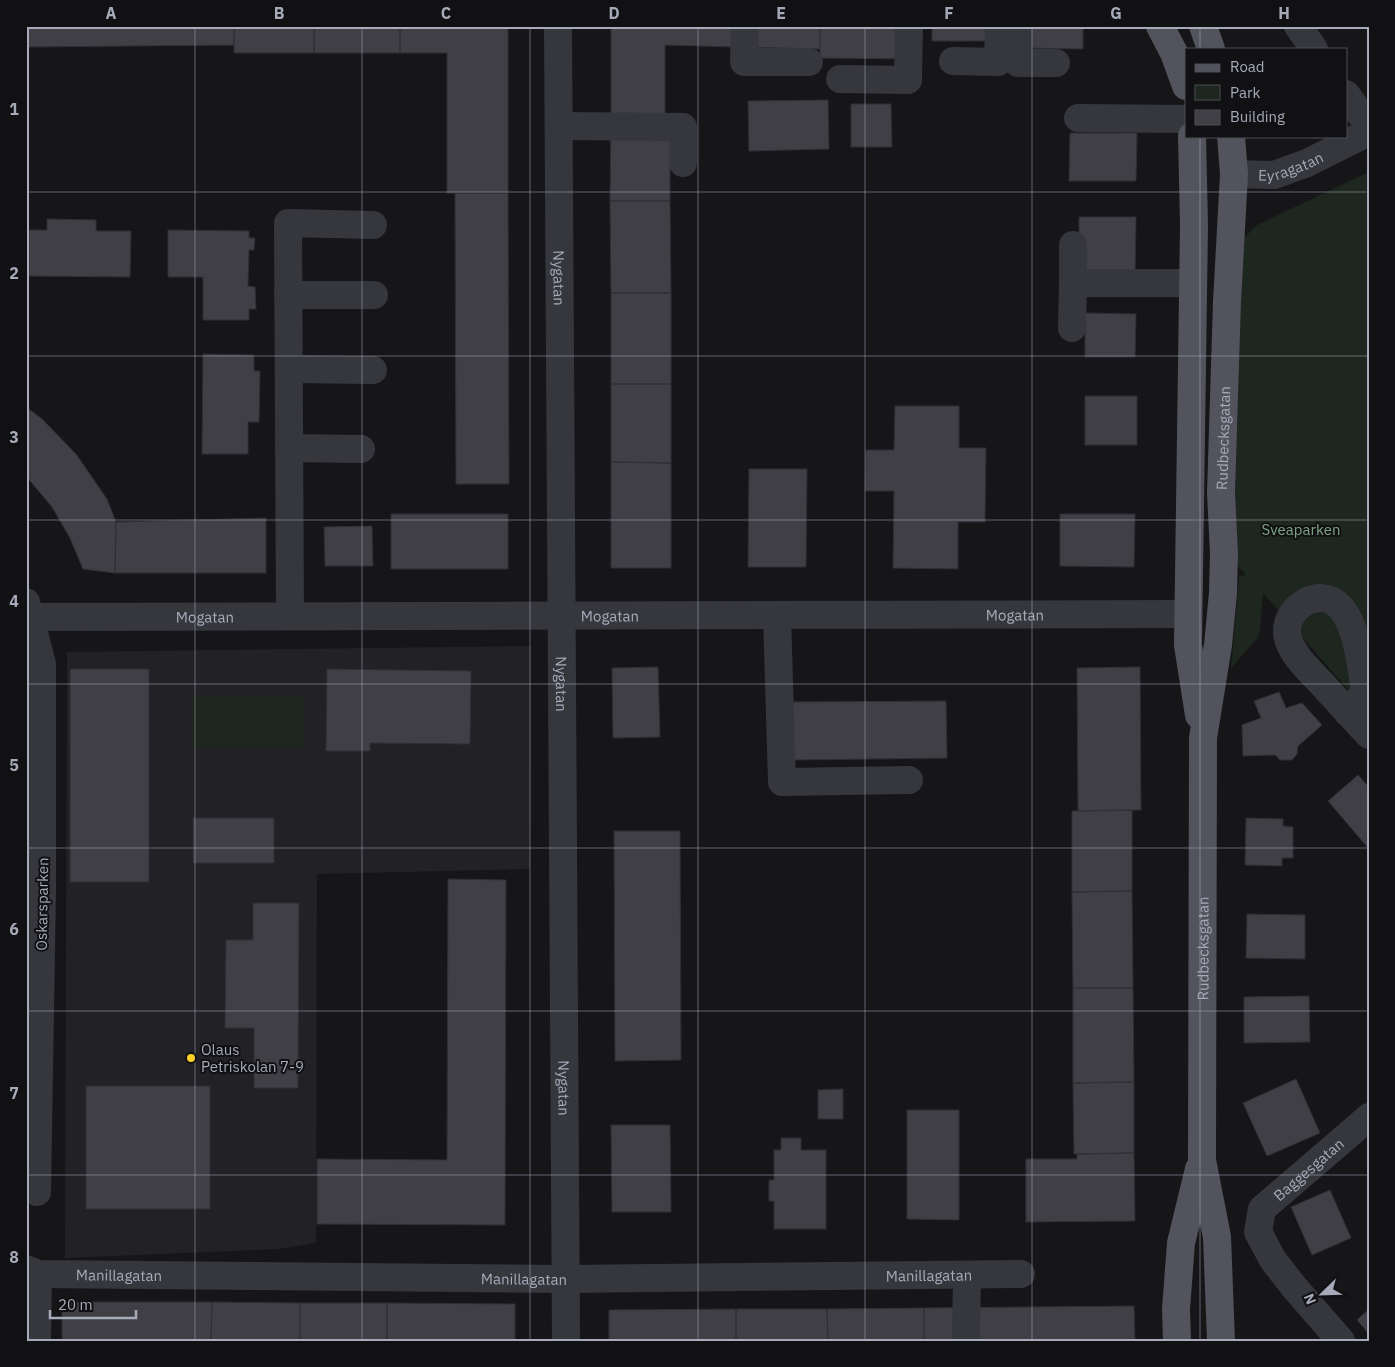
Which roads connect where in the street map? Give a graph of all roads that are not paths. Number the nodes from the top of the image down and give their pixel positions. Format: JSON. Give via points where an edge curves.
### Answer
{"nodes":[{"id":1,"x":558,"y":26,"type":"edge"},
{"id":2,"x":745,"y":26,"type":"edge"},
{"id":3,"x":909,"y":26,"type":"edge"},
{"id":4,"x":999,"y":26,"type":"edge"},
{"id":5,"x":1018,"y":26,"type":"edge"},
{"id":6,"x":1160,"y":26,"type":"edge"},
{"id":7,"x":1203,"y":26,"type":"edge"},
{"id":8,"x":1298,"y":26,"type":"edge"},
{"id":9,"x":1211,"y":48,"type":"edge"},
{"id":10,"x":1313,"y":48,"type":"edge"},
{"id":11,"x":953,"y":61,"type":"dead end"},
{"id":12,"x":809,"y":62,"type":"dead end"},
{"id":13,"x":1056,"y":63,"type":"dead end"},
{"id":14,"x":840,"y":79,"type":"dead end"},
{"id":15,"x":1185,"y":83,"type":"edge"},
{"id":16,"x":1348,"y":97,"type":"edge"},
{"id":17,"x":1078,"y":118,"type":"dead end"},
{"id":18,"x":1185,"y":120,"type":"edge"},
{"id":19,"x":559,"y":126,"type":"junction"},
{"id":20,"x":1369,"y":126,"type":"edge"},
{"id":21,"x":1369,"y":132,"type":"edge"},
{"id":22,"x":1192,"y":138,"type":"edge"},
{"id":23,"x":1231,"y":138,"type":"edge"},
{"id":24,"x":683,"y":163,"type":"dead end"},
{"id":25,"x":1234,"y":174,"type":"junction"},
{"id":26,"x":374,"y":225,"type":"dead end"},
{"id":27,"x":1073,"y":245,"type":"dead end"},
{"id":28,"x":1073,"y":283,"type":"junction"},
{"id":29,"x":1194,"y":283,"type":"junction"},
{"id":30,"x":288,"y":295,"type":"junction"},
{"id":31,"x":374,"y":295,"type":"dead end"},
{"id":32,"x":1072,"y":328,"type":"dead end"},
{"id":33,"x":289,"y":369,"type":"junction"},
{"id":34,"x":373,"y":370,"type":"dead end"},
{"id":35,"x":289,"y":448,"type":"junction"},
{"id":36,"x":360,"y":449,"type":"dead end"},
{"id":37,"x":29,"y":609,"type":"edge"},
{"id":38,"x":1188,"y":614,"type":"junction"},
{"id":39,"x":562,"y":615,"type":"junction"},
{"id":40,"x":777,"y":615,"type":"junction"},
{"id":41,"x":290,"y":616,"type":"junction"},
{"id":42,"x":1348,"y":713,"type":"dead end"},
{"id":43,"x":1369,"y":735,"type":"edge"},
{"id":44,"x":1203,"y":738,"type":"junction"},
{"id":45,"x":909,"y":780,"type":"dead end"},
{"id":46,"x":1369,"y":1117,"type":"edge"},
{"id":47,"x":1202,"y":1160,"type":"junction"},
{"id":48,"x":37,"y":1192,"type":"dead end"},
{"id":49,"x":32,"y":1272,"type":"edge"},
{"id":50,"x":1022,"y":1274,"type":"dead end"},
{"id":51,"x":967,"y":1275,"type":"junction"},
{"id":52,"x":566,"y":1279,"type":"junction"},
{"id":53,"x":37,"y":1341,"type":"edge"},
{"id":54,"x":566,"y":1341,"type":"edge"},
{"id":55,"x":966,"y":1341,"type":"edge"},
{"id":56,"x":1176,"y":1341,"type":"edge"},
{"id":57,"x":1221,"y":1341,"type":"edge"},
{"id":58,"x":1341,"y":1341,"type":"edge"}],
"edges":[{"from":1,"to":19,"type":"street","name":"Nygatan"},
{"from":2,"to":12,"type":"street","via":[[744,62]]},
{"from":3,"to":14,"type":"street","via":[[908,80]]},
{"from":4,"to":11,"type":"street","via":[[998,62]]},
{"from":5,"to":13,"type":"street","via":[[1018,63]]},
{"from":6,"to":15,"type":"main road"},
{"from":7,"to":9,"type":"main road"},
{"from":8,"to":10,"type":"street"},
{"from":16,"to":20,"type":"street"},
{"from":17,"to":18,"type":"street"},
{"from":19,"to":24,"type":"street","via":[[683,127]]},
{"from":19,"to":39,"type":"street","name":"Nygatan"},
{"from":21,"to":25,"type":"street","name":"Eyragatan","via":[[1307,163],[1274,175]]},
{"from":22,"to":29,"type":"main road","name":"Rudbecksgatan"},
{"from":23,"to":25,"type":"main road","name":"Rudbecksgatan"},
{"from":25,"to":44,"type":"main road","name":"Rudbecksgatan","via":[[1223,409],[1223,593]]},
{"from":26,"to":30,"type":"street","via":[[288,223]]},
{"from":27,"to":28,"type":"street"},
{"from":28,"to":29,"type":"street"},
{"from":28,"to":32,"type":"street"},
{"from":29,"to":38,"type":"main road","name":"Rudbecksgatan"},
{"from":30,"to":31,"type":"street"},
{"from":30,"to":33,"type":"street"},
{"from":33,"to":34,"type":"street"},
{"from":33,"to":35,"type":"street"},
{"from":35,"to":36,"type":"street"},
{"from":35,"to":41,"type":"street"},
{"from":37,"to":41,"type":"street","name":"Mogatan"},
{"from":37,"to":48,"type":"street","name":"Oskarsparken","via":[[42,664]]},
{"from":38,"to":40,"type":"street","name":"Mogatan"},
{"from":38,"to":44,"type":"main road","name":"Rudbecksgatan","via":[[1188,645]]},
{"from":39,"to":40,"type":"street","name":"Mogatan"},
{"from":39,"to":41,"type":"street","name":"Mogatan"},
{"from":39,"to":52,"type":"street","name":"Nygatan"},
{"from":40,"to":45,"type":"street","via":[[782,782]]},
{"from":42,"to":43,"type":"street"},
{"from":44,"to":47,"type":"main road","name":"Rudbecksgatan"},
{"from":46,"to":58,"type":"street","name":"Baggesgatan","via":[[1262,1209],[1258,1232],[1273,1260]]},
{"from":47,"to":56,"type":"main road","name":"Rudbecksgatan","via":[[1181,1243]]},
{"from":47,"to":57,"type":"main road","name":"Rudbecksgatan","via":[[1217,1237]]},
{"from":49,"to":52,"type":"street","name":"Manillagatan"},
{"from":49,"to":53,"type":"street"},
{"from":50,"to":51,"type":"street","name":"Manillagatan"},
{"from":51,"to":52,"type":"street","name":"Manillagatan"},
{"from":51,"to":55,"type":"street"},
{"from":52,"to":54,"type":"street","name":"Nygatan"}]}
